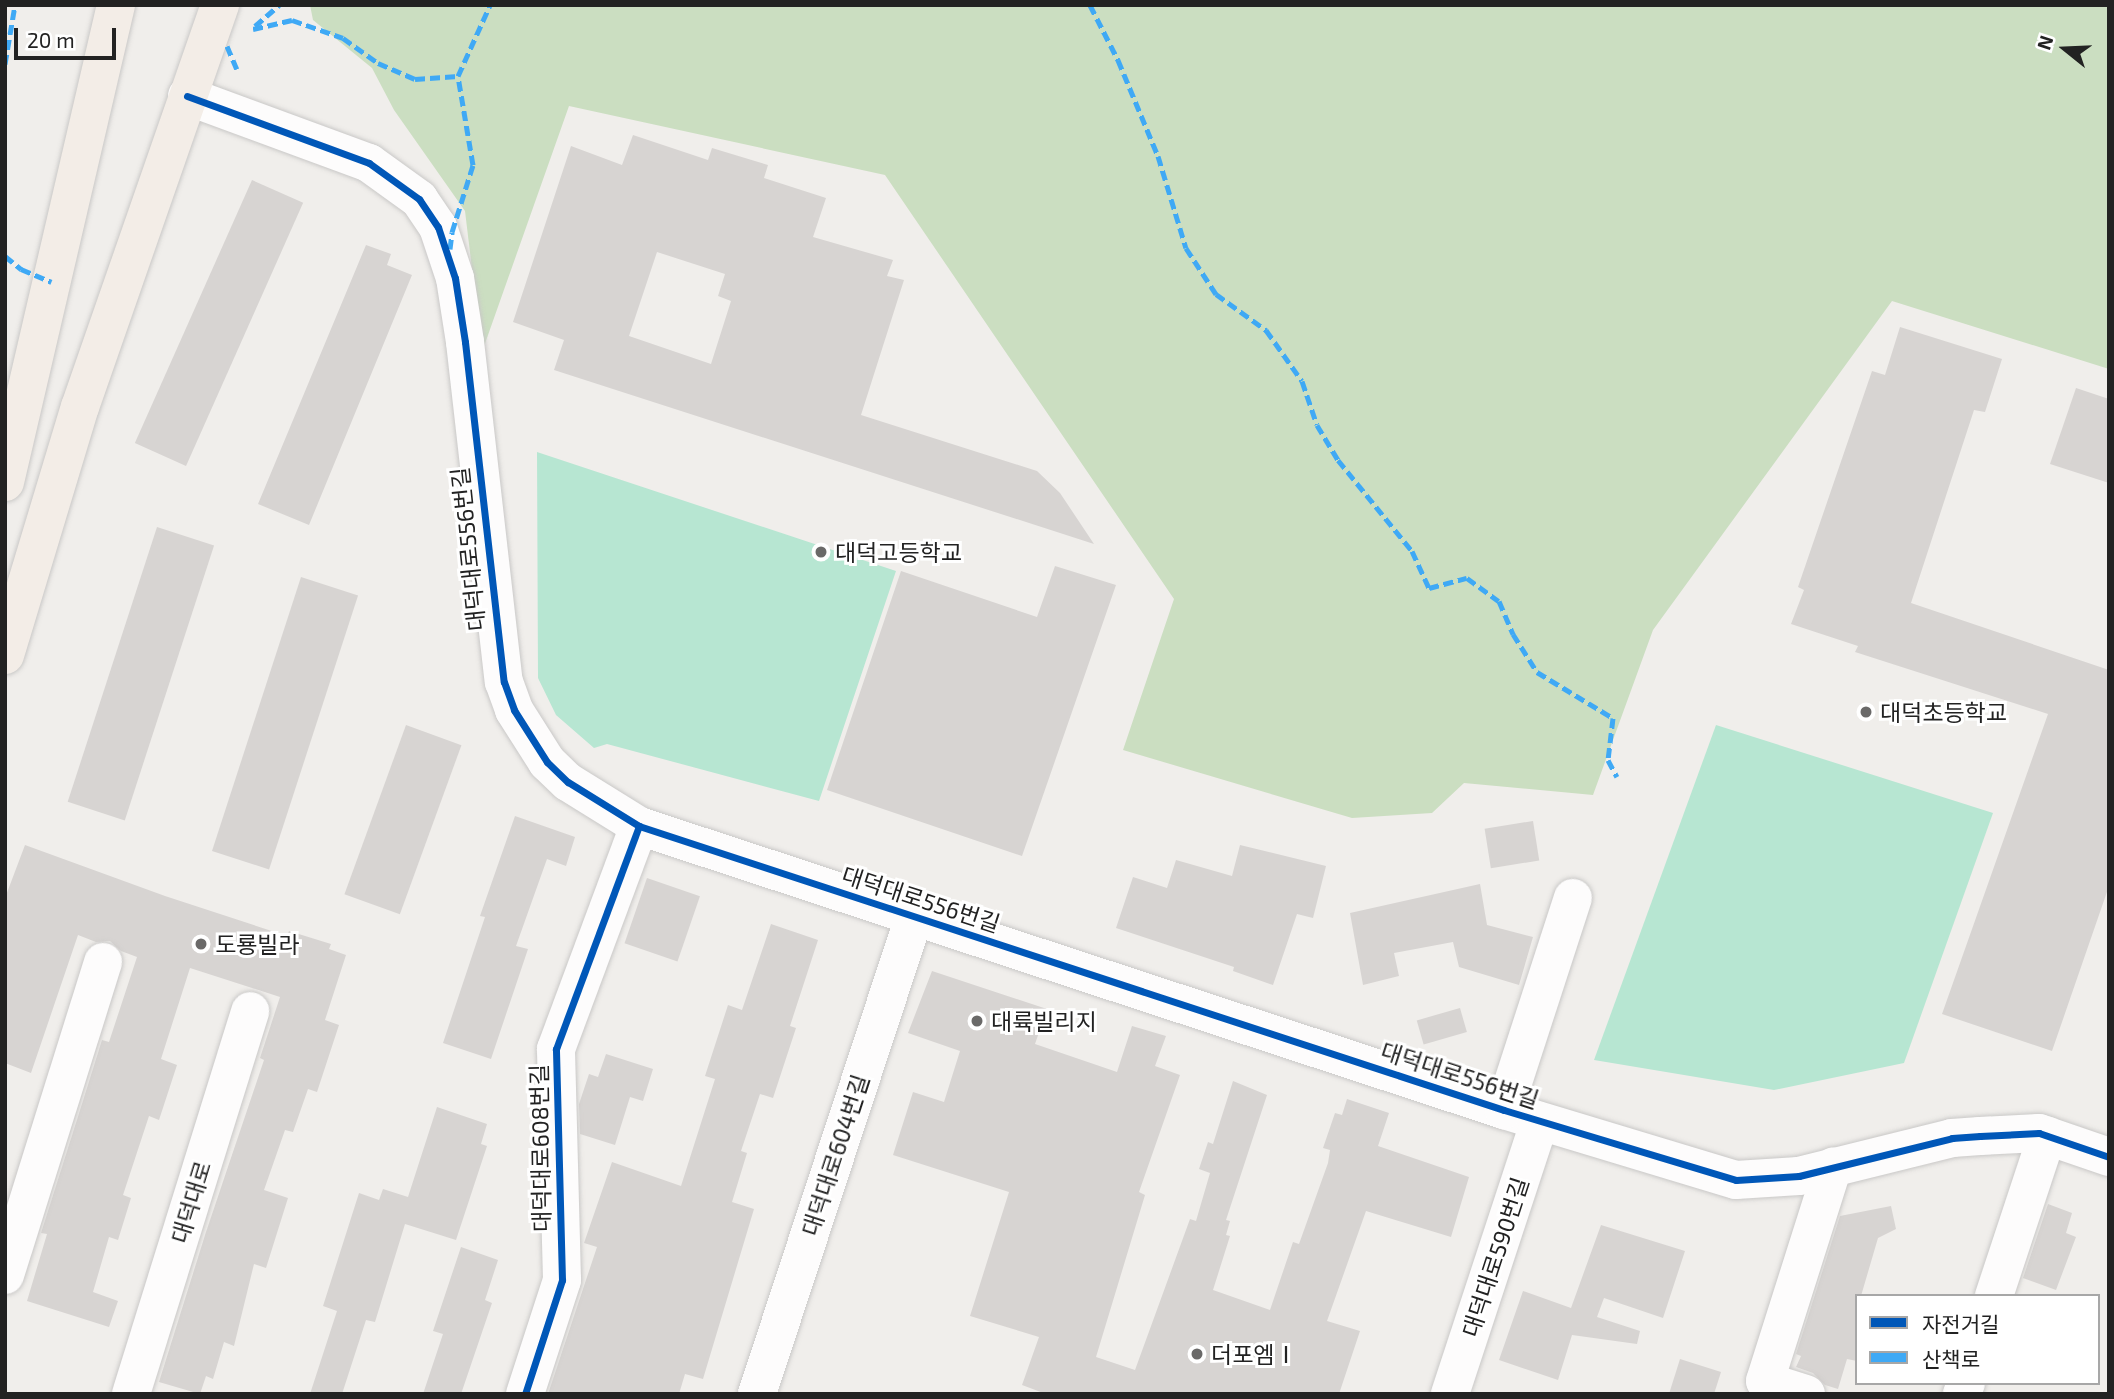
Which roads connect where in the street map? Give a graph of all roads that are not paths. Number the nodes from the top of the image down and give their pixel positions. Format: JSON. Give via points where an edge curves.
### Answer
{"nodes":[{"id":1,"x":116,"y":5,"type":"edge"},
{"id":2,"x":220,"y":5,"type":"edge"},
{"id":3,"x":187,"y":96,"type":"junction"},
{"id":4,"x":5,"y":482,"type":"edge"},
{"id":5,"x":5,"y":655,"type":"edge"},
{"id":6,"x":639,"y":826,"type":"junction"},
{"id":7,"x":1573,"y":898,"type":"dead end"},
{"id":8,"x":914,"y":917,"type":"junction"},
{"id":9,"x":103,"y":962,"type":"dead end"},
{"id":10,"x":250,"y":1011,"type":"dead end"},
{"id":11,"x":1504,"y":1110,"type":"junction"},
{"id":12,"x":1540,"y":1121,"type":"junction"},
{"id":13,"x":2047,"y":1136,"type":"junction"},
{"id":14,"x":2109,"y":1157,"type":"edge"},
{"id":15,"x":1833,"y":1167,"type":"junction"},
{"id":16,"x":5,"y":1275,"type":"edge"},
{"id":17,"x":1995,"y":1294,"type":"edge"},
{"id":18,"x":131,"y":1394,"type":"edge"},
{"id":19,"x":525,"y":1394,"type":"edge"},
{"id":20,"x":757,"y":1394,"type":"edge"},
{"id":21,"x":1450,"y":1394,"type":"edge"},
{"id":22,"x":1806,"y":1394,"type":"edge"}],
"edges":[{"from":1,"to":4,"type":"main road"},
{"from":2,"to":3,"type":"main road"},
{"from":3,"to":5,"type":"main road","via":[[80,407]]},
{"from":3,"to":6,"type":"street","name":"대덕대로556번길","via":[[369,163],[419,200],[438,227],[455,278],[465,342],[504,682],[514,710],[547,762],[568,782]]},
{"from":6,"to":8,"type":"street","name":"대덕대로556번길"},
{"from":6,"to":19,"type":"street","name":"대덕대로608번길","via":[[556,1049],[562,1280]]},
{"from":7,"to":11,"type":"street"},
{"from":8,"to":11,"type":"street","name":"대덕대로556번길"},
{"from":8,"to":20,"type":"street","name":"대덕대로604번길"},
{"from":9,"to":16,"type":"street"},
{"from":10,"to":18,"type":"street","name":"대덕대로"},
{"from":11,"to":12,"type":"street","name":"대덕대로556번길"},
{"from":12,"to":15,"type":"street","name":"대덕대로556번길","via":[[1736,1180],[1798,1176]]},
{"from":12,"to":21,"type":"street","name":"대덕대로590번길"},
{"from":13,"to":14,"type":"street","name":"대덕대로556번길"},
{"from":13,"to":15,"type":"street","name":"대덕대로556번길","via":[[1952,1138]]},
{"from":13,"to":17,"type":"street"},
{"from":15,"to":22,"type":"street","via":[[1765,1381]]}]}
